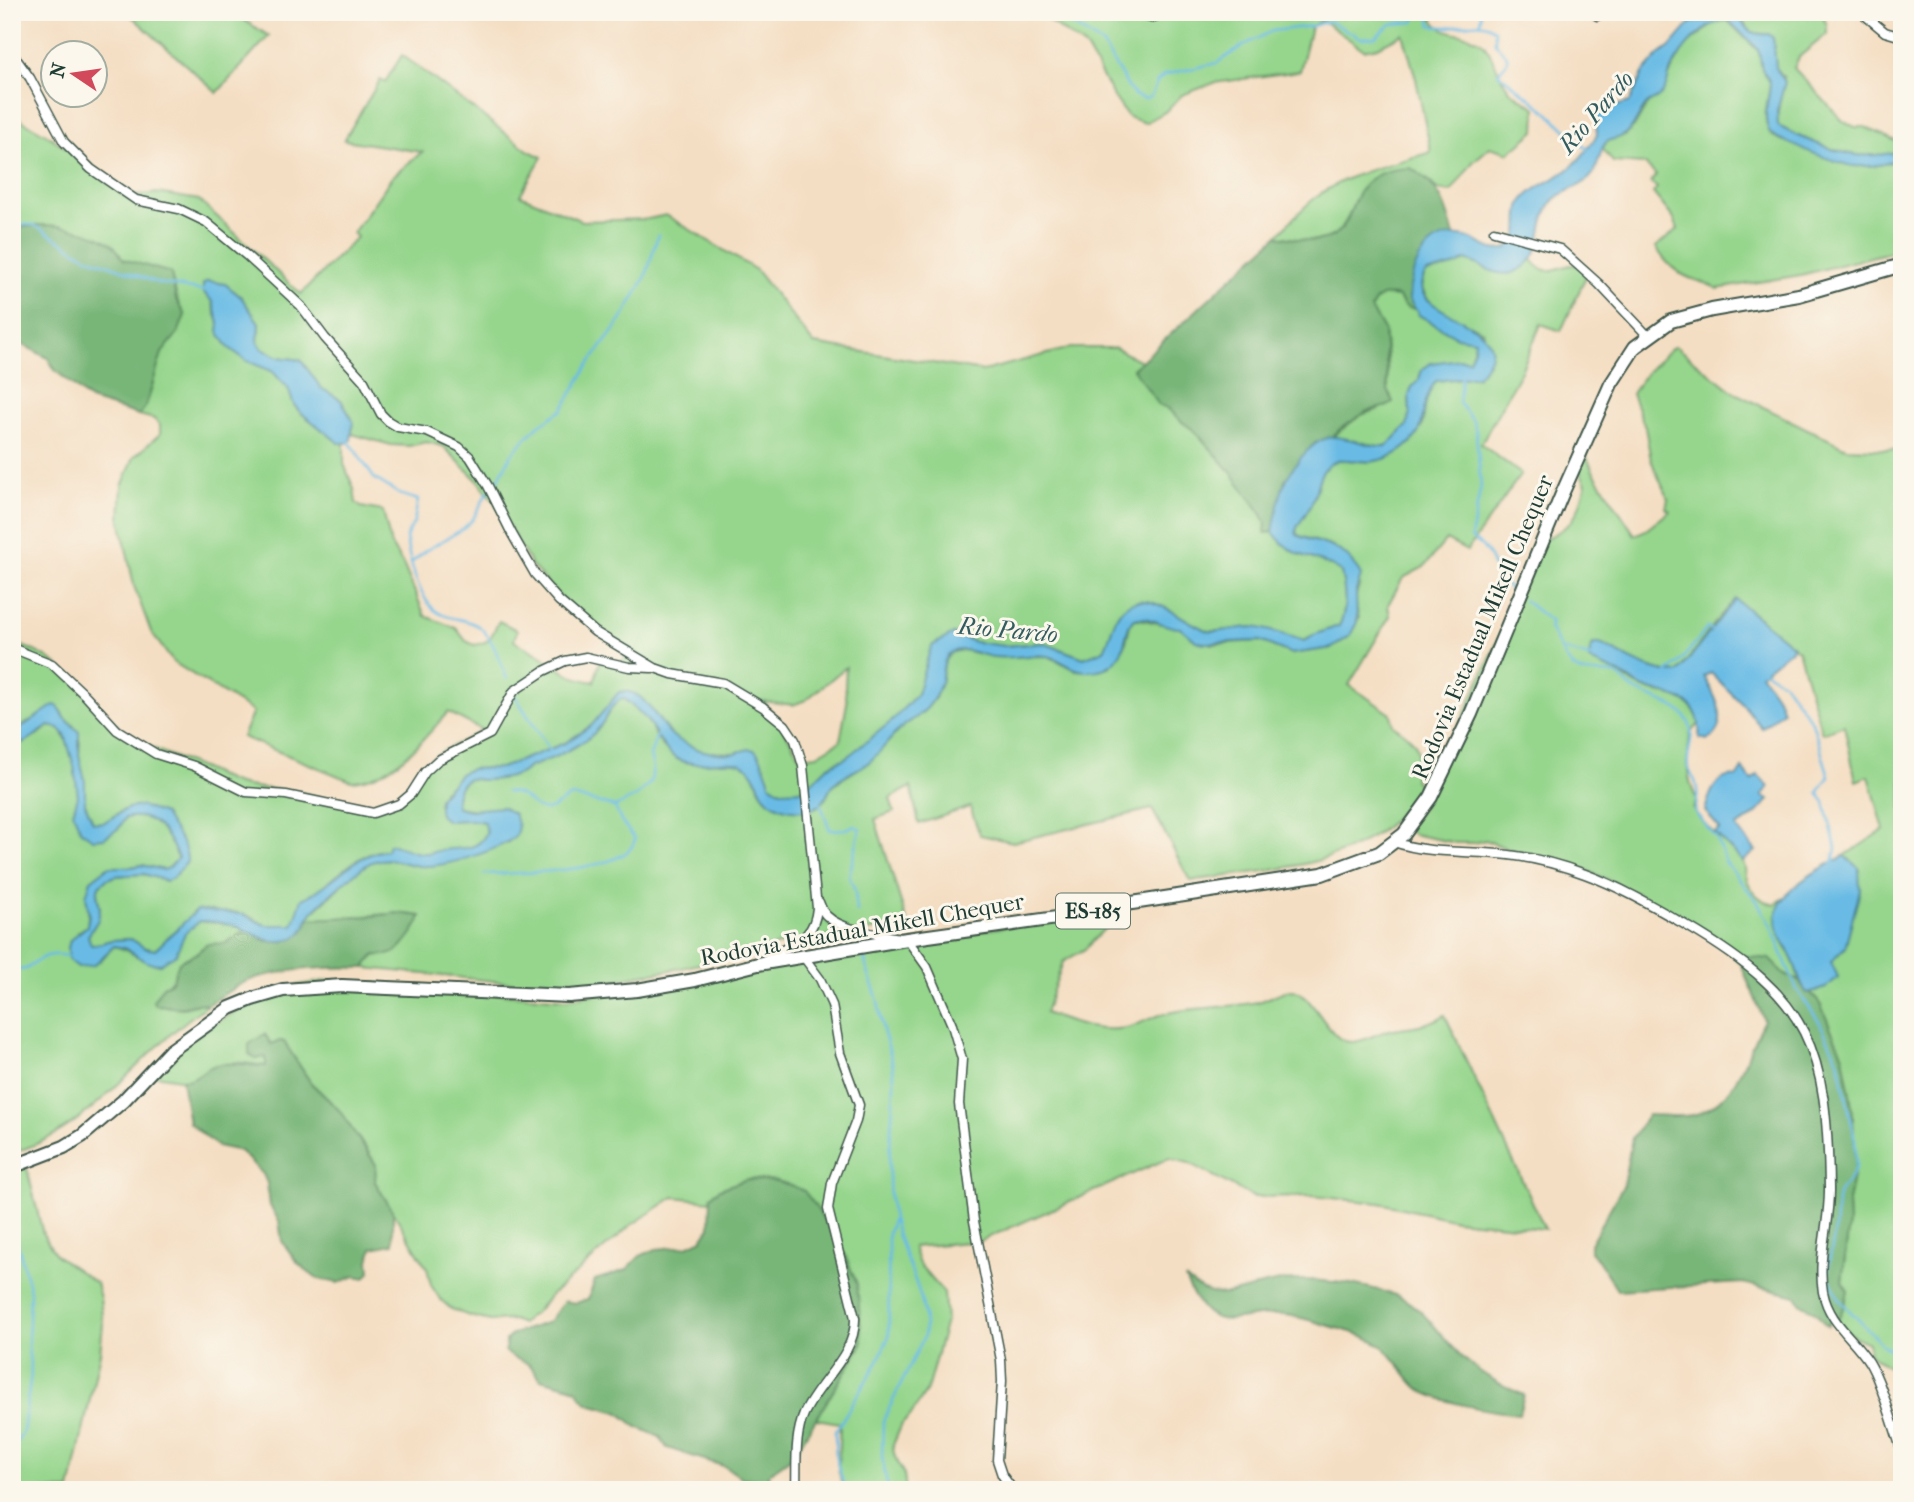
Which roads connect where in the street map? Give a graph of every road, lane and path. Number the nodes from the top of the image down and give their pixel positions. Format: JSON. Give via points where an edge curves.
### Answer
{"nodes":[{"id":1,"x":1129,"y":12,"type":"edge"},
{"id":2,"x":1168,"y":12,"type":"edge"},
{"id":3,"x":1861,"y":12,"type":"edge"},
{"id":4,"x":1902,"y":37,"type":"edge"},
{"id":5,"x":12,"y":52,"type":"edge"},
{"id":6,"x":1494,"y":231,"type":"dead end"},
{"id":7,"x":1902,"y":265,"type":"edge"},
{"id":8,"x":1648,"y":336,"type":"junction"},
{"id":9,"x":12,"y":648,"type":"edge"},
{"id":10,"x":655,"y":668,"type":"junction"},
{"id":11,"x":1394,"y":842,"type":"junction"},
{"id":12,"x":816,"y":896,"type":"junction"},
{"id":13,"x":907,"y":939,"type":"junction"},
{"id":14,"x":803,"y":957,"type":"junction"},
{"id":15,"x":758,"y":964,"type":"junction"},
{"id":16,"x":12,"y":1167,"type":"edge"},
{"id":17,"x":1902,"y":1451,"type":"edge"},
{"id":18,"x":796,"y":1490,"type":"edge"},
{"id":19,"x":1013,"y":1490,"type":"edge"}],
"edges":[{"from":1,"to":2,"type":"street","via":[[1151,18]]},
{"from":3,"to":4,"type":"street","via":[[1885,32]]},
{"from":5,"to":10,"type":"street","via":[[64,142],[91,169],[136,200],[198,217],[247,256],[301,306],[365,381],[388,421],[427,432],[470,457],[535,573],[559,601],[595,632]]},
{"from":6,"to":8,"type":"street","via":[[1560,249]]},
{"from":7,"to":8,"type":"main road","name":"Rodovia Estadual Mikell Chequer","number":"ES-185","via":[[1799,295],[1671,321]]},
{"from":8,"to":11,"type":"main road","name":"Rodovia Estadual Mikell Chequer","number":"ES-185","via":[[1635,347],[1611,384],[1471,714],[1431,797]]},
{"from":9,"to":10,"type":"street","via":[[52,664],[117,730],[156,754],[194,766],[246,792],[286,795],[373,813],[404,800],[438,760],[490,734],[514,691],[544,671],[586,657]]},
{"from":10,"to":12,"type":"street","via":[[723,683],[785,725],[803,766]]},
{"from":11,"to":13,"type":"main road","name":"Rodovia Estadual Mikell Chequer","number":"ES-185","via":[[1379,853],[1322,874]]},
{"from":11,"to":17,"type":"street","via":[[1420,850],[1509,855],[1589,875],[1656,908],[1748,965],[1793,1012],[1816,1058],[1825,1098],[1829,1190],[1823,1291],[1838,1327],[1868,1361],[1877,1379]]},
{"from":12,"to":13,"type":"street","via":[[831,919],[866,932]]},
{"from":12,"to":15,"type":"street","via":[[813,929]]},
{"from":13,"to":14,"type":"main road","name":"Rodovia Estadual Mikell Chequer","number":"ES-185"},
{"from":13,"to":19,"type":"street","via":[[927,967],[962,1059],[959,1104],[974,1221],[1001,1360],[997,1460]]},
{"from":14,"to":15,"type":"main road","name":"Rodovia Estadual Mikell Chequer","number":"ES-185"},
{"from":14,"to":18,"type":"street","via":[[832,1005],[840,1053],[859,1105],[832,1183],[828,1209],[855,1318],[854,1336],[804,1413],[798,1434]]},
{"from":15,"to":16,"type":"main road","name":"Rodovia Estadual Mikell Chequer","number":"ES-185","via":[[637,990],[569,996],[342,986],[283,990],[230,1008],[170,1051],[82,1136]]}]}
